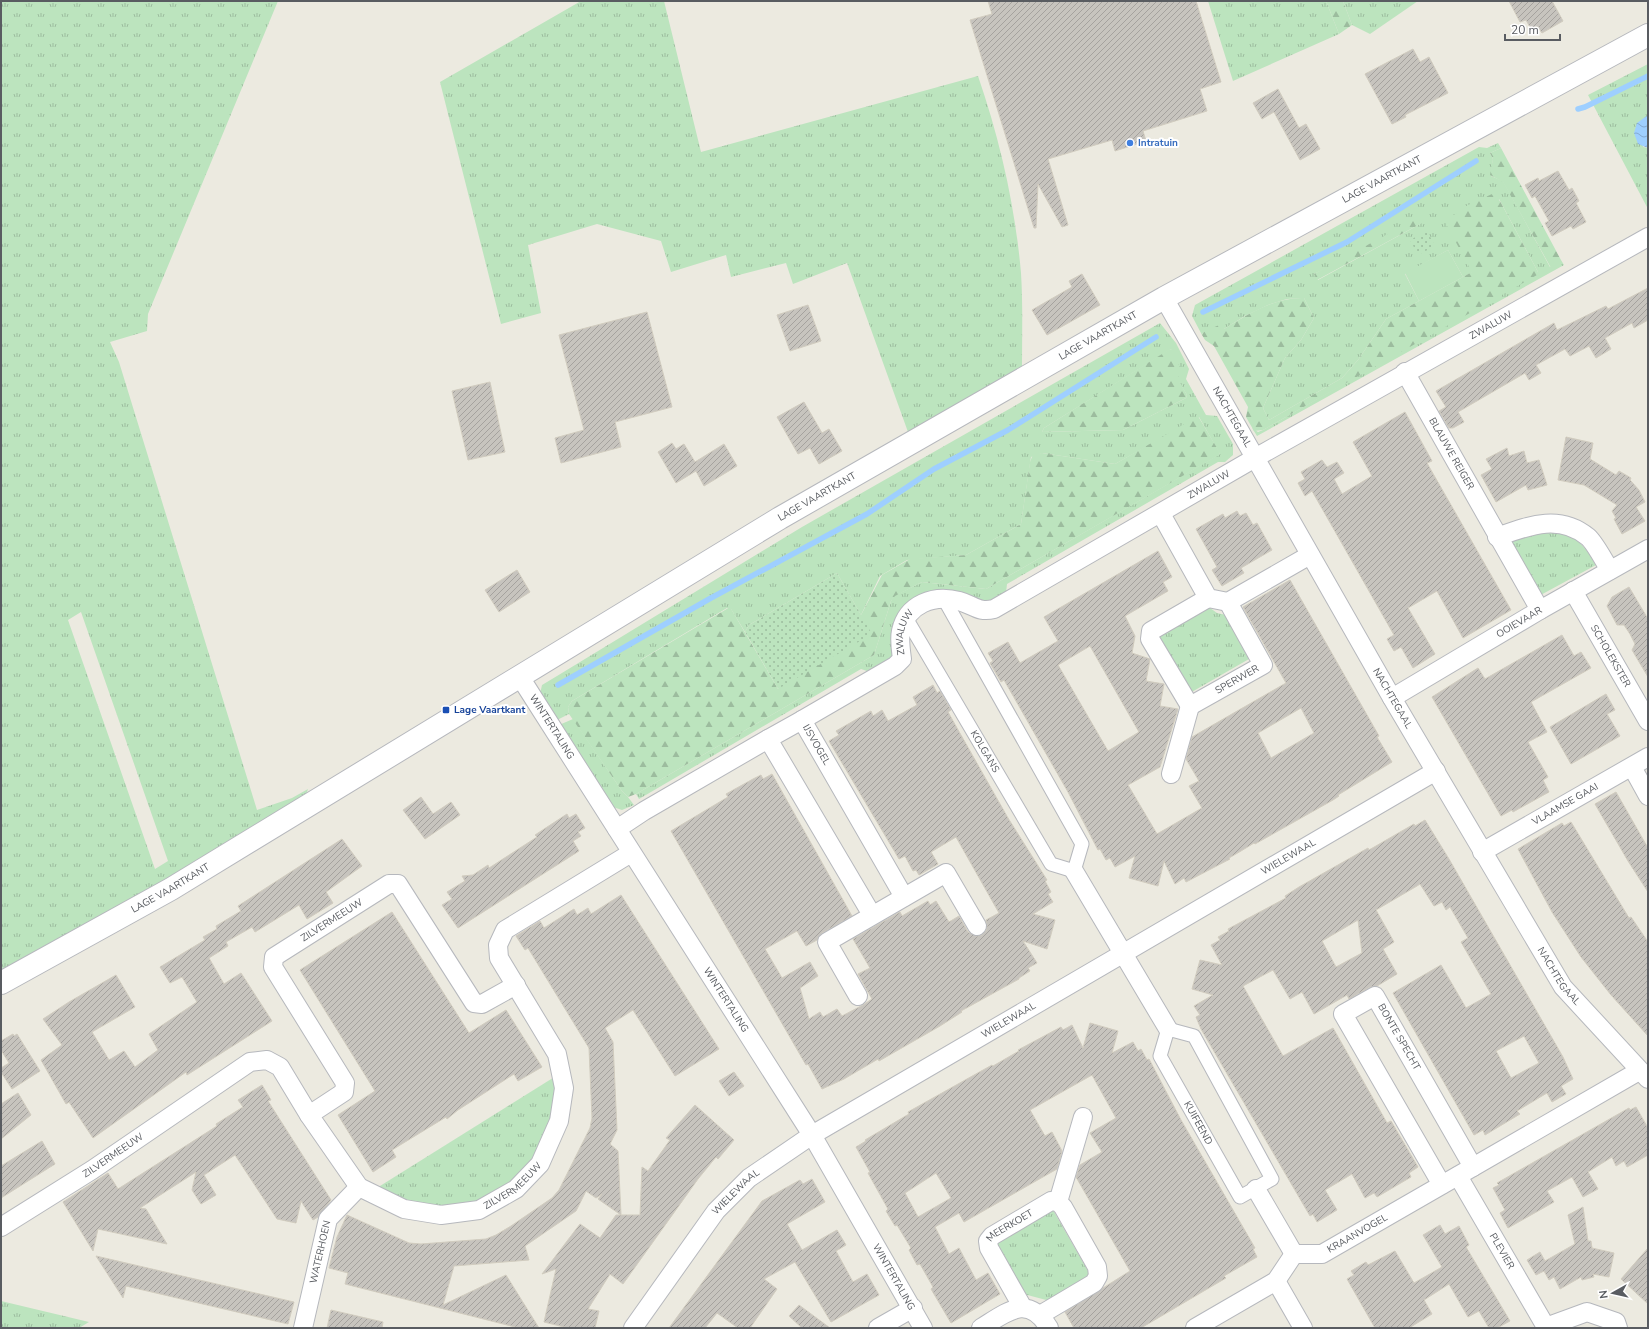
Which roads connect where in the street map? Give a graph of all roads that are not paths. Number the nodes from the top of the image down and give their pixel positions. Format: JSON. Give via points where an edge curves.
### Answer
{"nodes":[{"id":1,"x":1648,"y":35,"type":"edge"},
{"id":2,"x":1648,"y":237,"type":"edge"},
{"id":3,"x":1164,"y":298,"type":"junction"},
{"id":4,"x":1405,"y":372,"type":"junction"},
{"id":5,"x":1255,"y":458,"type":"junction"},
{"id":6,"x":1161,"y":514,"type":"junction"},
{"id":7,"x":1497,"y":537,"type":"junction"},
{"id":8,"x":1648,"y":549,"type":"edge"},
{"id":9,"x":1310,"y":555,"type":"junction"},
{"id":10,"x":1610,"y":570,"type":"junction"},
{"id":11,"x":1573,"y":591,"type":"junction"},
{"id":12,"x":1208,"y":598,"type":"junction"},
{"id":13,"x":944,"y":599,"type":"junction"},
{"id":14,"x":1228,"y":602,"type":"junction"},
{"id":15,"x":1540,"y":610,"type":"junction"},
{"id":16,"x":906,"y":618,"type":"junction"},
{"id":17,"x":520,"y":677,"type":"junction"},
{"id":18,"x":1392,"y":698,"type":"junction"},
{"id":19,"x":1190,"y":706,"type":"junction"},
{"id":20,"x":802,"y":720,"type":"junction"},
{"id":21,"x":1648,"y":721,"type":"edge"},
{"id":22,"x":768,"y":739,"type":"junction"},
{"id":23,"x":1648,"y":757,"type":"edge"},
{"id":24,"x":1632,"y":767,"type":"junction"},
{"id":25,"x":1436,"y":771,"type":"junction"},
{"id":26,"x":1171,"y":774,"type":"dead end"},
{"id":27,"x":1648,"y":796,"type":"edge"},
{"id":28,"x":617,"y":829,"type":"junction"},
{"id":29,"x":1482,"y":852,"type":"junction"},
{"id":30,"x":631,"y":853,"type":"junction"},
{"id":31,"x":1074,"y":871,"type":"junction"},
{"id":32,"x":904,"y":897,"type":"junction"},
{"id":33,"x":872,"y":915,"type":"junction"},
{"id":34,"x":977,"y":926,"type":"dead end"},
{"id":35,"x":1125,"y":954,"type":"junction"},
{"id":36,"x":1,"y":983,"type":"edge"},
{"id":37,"x":516,"y":985,"type":"junction"},
{"id":38,"x":858,"y":996,"type":"dead end"},
{"id":39,"x":1168,"y":1029,"type":"junction"},
{"id":40,"x":1644,"y":1075,"type":"edge"},
{"id":41,"x":309,"y":1115,"type":"junction"},
{"id":42,"x":1083,"y":1117,"type":"dead end"},
{"id":43,"x":812,"y":1135,"type":"junction"},
{"id":44,"x":1474,"y":1167,"type":"junction"},
{"id":45,"x":1458,"y":1176,"type":"junction"},
{"id":46,"x":1442,"y":1184,"type":"junction"},
{"id":47,"x":359,"y":1187,"type":"junction"},
{"id":48,"x":1256,"y":1189,"type":"junction"},
{"id":49,"x":1058,"y":1202,"type":"junction"},
{"id":50,"x":1,"y":1228,"type":"edge"},
{"id":51,"x":1294,"y":1254,"type":"junction"},
{"id":52,"x":1276,"y":1282,"type":"junction"},
{"id":53,"x":913,"y":1308,"type":"junction"},
{"id":54,"x":1023,"y":1308,"type":"junction"},
{"id":55,"x":1045,"y":1322,"type":"edge"},
{"id":56,"x":303,"y":1328,"type":"edge"},
{"id":57,"x":633,"y":1328,"type":"edge"},
{"id":58,"x":878,"y":1328,"type":"edge"},
{"id":59,"x":924,"y":1328,"type":"edge"},
{"id":60,"x":981,"y":1328,"type":"edge"},
{"id":61,"x":1196,"y":1328,"type":"edge"},
{"id":62,"x":1303,"y":1328,"type":"edge"},
{"id":63,"x":1546,"y":1328,"type":"edge"},
{"id":64,"x":1618,"y":1328,"type":"edge"}],
"edges":[{"from":1,"to":3,"type":"street","name":"LAGE VAARTKANT"},
{"from":2,"to":4,"type":"street","name":"ZWALUW"},
{"from":3,"to":5,"type":"street","name":"NACHTEGAAL"},
{"from":3,"to":17,"type":"street","name":"LAGE VAARTKANT","via":[[780,518]]},
{"from":4,"to":5,"type":"street","name":"ZWALUW"},
{"from":4,"to":7,"type":"street","name":"BLAUWE REIGER"},
{"from":5,"to":6,"type":"street","name":"ZWALUW"},
{"from":5,"to":9,"type":"street","name":"NACHTEGAAL"},
{"from":6,"to":12,"type":"street"},
{"from":6,"to":13,"type":"street","name":"ZWALUW","via":[[994,609],[983,612],[959,601]]},
{"from":7,"to":10,"type":"street","via":[[1537,523],[1564,524],[1588,537]]},
{"from":7,"to":15,"type":"street","name":"BLAUWE REIGER"},
{"from":8,"to":10,"type":"street","name":"OOIEVAAR"},
{"from":9,"to":14,"type":"street"},
{"from":9,"to":18,"type":"street","name":"NACHTEGAAL"},
{"from":10,"to":11,"type":"street","name":"OOIEVAAR"},
{"from":11,"to":15,"type":"street","name":"OOIEVAAR"},
{"from":11,"to":21,"type":"street","name":"SCHOLEKSTER"},
{"from":12,"to":14,"type":"street"},
{"from":12,"to":19,"type":"street","via":[[1151,631],[1150,639]]},
{"from":13,"to":16,"type":"street","name":"ZWALUW","via":[[920,604]]},
{"from":13,"to":31,"type":"street","via":[[1082,844]]},
{"from":14,"to":19,"type":"street","name":"SPERWER","via":[[1263,665]]},
{"from":15,"to":18,"type":"street","name":"OOIEVAAR"},
{"from":16,"to":20,"type":"street","name":"ZWALUW","via":[[901,632],[902,659],[895,666]]},
{"from":16,"to":31,"type":"street","name":"KOLGANS","via":[[1051,864]]},
{"from":17,"to":28,"type":"street","name":"WINTERTALING"},
{"from":17,"to":36,"type":"street","name":"LAGE VAARTKANT","via":[[170,889]]},
{"from":18,"to":25,"type":"street","name":"NACHTEGAAL"},
{"from":19,"to":26,"type":"street"},
{"from":20,"to":22,"type":"street","name":"IJSVOGEL"},
{"from":20,"to":32,"type":"street","name":"IJSVOGEL"},
{"from":22,"to":28,"type":"street"},
{"from":22,"to":33,"type":"street"},
{"from":23,"to":24,"type":"street","name":"VLAAMSE GAAI"},
{"from":24,"to":27,"type":"street"},
{"from":24,"to":29,"type":"street","name":"VLAAMSE GAAI"},
{"from":25,"to":29,"type":"street","name":"NACHTEGAAL"},
{"from":25,"to":35,"type":"street","name":"WIELEWAAL"},
{"from":28,"to":30,"type":"street","name":"WINTERTALING"},
{"from":29,"to":40,"type":"street","name":"NACHTEGAAL","via":[[1562,987]]},
{"from":30,"to":37,"type":"street","name":"ZILVERMEEUW","via":[[505,930],[498,945],[499,958]]},
{"from":30,"to":43,"type":"street","name":"WINTERTALING"},
{"from":31,"to":35,"type":"street"},
{"from":32,"to":33,"type":"street"},
{"from":32,"to":34,"type":"street","via":[[946,873]]},
{"from":33,"to":38,"type":"street","via":[[827,942]]},
{"from":35,"to":39,"type":"street"},
{"from":35,"to":43,"type":"street","name":"WIELEWAAL"},
{"from":37,"to":41,"type":"street","name":"ZILVERMEEUW","via":[[482,1004],[474,1003],[398,884],[389,884],[274,957],[273,967],[345,1083],[344,1092]]},
{"from":37,"to":47,"type":"street","name":"ZILVERMEEUW","via":[[557,1054],[564,1088],[559,1121],[540,1164],[516,1189],[479,1210],[441,1215],[404,1209]]},
{"from":39,"to":48,"type":"street","name":"KUIFEEND","via":[[1160,1056],[1240,1197]]},
{"from":39,"to":48,"type":"street","name":"KUIFEEND","via":[[1194,1036],[1272,1179]]},
{"from":40,"to":44,"type":"street"},
{"from":41,"to":47,"type":"street","name":"ZILVERMEEUW"},
{"from":41,"to":50,"type":"street","name":"ZILVERMEEUW","via":[[280,1067],[267,1060],[250,1062],[92,1170]]},
{"from":42,"to":49,"type":"street"},
{"from":43,"to":53,"type":"street","name":"WINTERTALING"},
{"from":43,"to":57,"type":"street","name":"WIELEWAAL","via":[[749,1178],[716,1211]]},
{"from":44,"to":45,"type":"street"},
{"from":44,"to":46,"type":"street","name":"BONTE SPECHT","via":[[1375,996],[1343,1014]]},
{"from":45,"to":46,"type":"street"},
{"from":45,"to":63,"type":"street","name":"PLEVIER"},
{"from":46,"to":51,"type":"street","name":"KRAANVOGEL","via":[[1322,1254]]},
{"from":47,"to":56,"type":"street","name":"WATERHOEN","via":[[328,1219]]},
{"from":48,"to":51,"type":"street"},
{"from":49,"to":54,"type":"street","name":"MEERKOET","via":[[1051,1201],[992,1236],[988,1241],[989,1248]]},
{"from":49,"to":55,"type":"street","via":[[1097,1267],[1098,1276],[1094,1283]]},
{"from":51,"to":52,"type":"street"},
{"from":52,"to":61,"type":"street"},
{"from":52,"to":62,"type":"street"},
{"from":53,"to":58,"type":"street"},
{"from":53,"to":59,"type":"street","name":"WINTERTALING"},
{"from":54,"to":55,"type":"street","via":[[1035,1311]]},
{"from":54,"to":60,"type":"street","via":[[1011,1310]]},
{"from":63,"to":64,"type":"street","name":"PLEVIER","via":[[1587,1312],[1616,1322]]}]}
